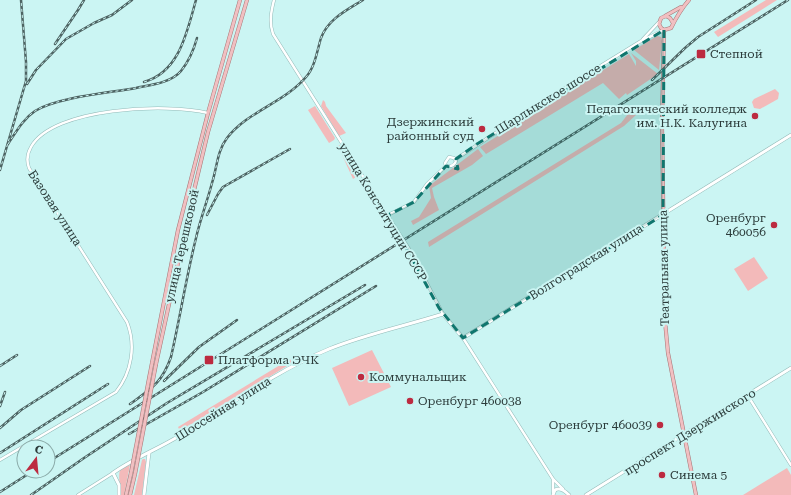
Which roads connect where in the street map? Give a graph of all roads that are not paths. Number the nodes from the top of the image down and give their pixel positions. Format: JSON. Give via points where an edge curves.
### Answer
{"nodes":[{"id":1,"x":240,"y":0,"type":"edge"},
{"id":2,"x":247,"y":0,"type":"edge"},
{"id":3,"x":274,"y":0,"type":"edge"},
{"id":4,"x":689,"y":0,"type":"edge"},
{"id":5,"x":683,"y":6,"type":"junction"},
{"id":6,"x":664,"y":17,"type":"junction"},
{"id":7,"x":659,"y":22,"type":"junction"},
{"id":8,"x":673,"y":22,"type":"junction"},
{"id":9,"x":671,"y":28,"type":"junction"},
{"id":10,"x":664,"y":30,"type":"junction"},
{"id":11,"x":665,"y":38,"type":"junction"},
{"id":12,"x":641,"y":41,"type":"junction"},
{"id":13,"x":208,"y":113,"type":"junction"},
{"id":14,"x":214,"y":114,"type":"junction"},
{"id":15,"x":791,"y":135,"type":"edge"},
{"id":16,"x":456,"y":159,"type":"junction"},
{"id":17,"x":446,"y":166,"type":"junction"},
{"id":18,"x":186,"y":202,"type":"junction"},
{"id":19,"x":191,"y":203,"type":"junction"},
{"id":20,"x":388,"y":215,"type":"junction"},
{"id":21,"x":663,"y":215,"type":"junction"},
{"id":22,"x":443,"y":314,"type":"junction"},
{"id":23,"x":464,"y":338,"type":"junction"},
{"id":24,"x":791,"y":368,"type":"edge"},
{"id":25,"x":748,"y":396,"type":"junction"},
{"id":26,"x":684,"y":435,"type":"junction"},
{"id":27,"x":149,"y":453,"type":"junction"},
{"id":28,"x":0,"y":460,"type":"edge"},
{"id":29,"x":791,"y":465,"type":"edge"},
{"id":30,"x":113,"y":473,"type":"junction"},
{"id":31,"x":553,"y":479,"type":"junction"},
{"id":32,"x":564,"y":491,"type":"junction"},
{"id":33,"x":553,"y":493,"type":"edge"},
{"id":34,"x":78,"y":495,"type":"edge"},
{"id":35,"x":119,"y":495,"type":"edge"},
{"id":36,"x":126,"y":495,"type":"edge"},
{"id":37,"x":130,"y":495,"type":"edge"},
{"id":38,"x":144,"y":495,"type":"edge"},
{"id":39,"x":569,"y":495,"type":"edge"},
{"id":40,"x":587,"y":495,"type":"edge"},
{"id":41,"x":696,"y":495,"type":"edge"}],
"edges":[{"from":1,"to":13,"type":"main road","name":"улица Терешковой"},
{"from":2,"to":14,"type":"main road","name":"улица Терешковой"},
{"from":3,"to":20,"type":"street","name":"улица Конституции СССР","via":[[270,15],[273,34]]},
{"from":4,"to":5,"type":"main road"},
{"from":5,"to":6,"type":"main road"},
{"from":5,"to":8,"type":"main road"},
{"from":6,"to":7,"type":"main road"},
{"from":6,"to":8,"type":"main road","via":[[670,18]]},
{"from":7,"to":10,"type":"main road"},
{"from":7,"to":12,"type":"street","name":"Шарлыкское шоссе"},
{"from":8,"to":9,"type":"main road"},
{"from":9,"to":10,"type":"main road"},
{"from":9,"to":11,"type":"main road","name":"Театральная улица"},
{"from":10,"to":11,"type":"main road","name":"Театральная улица"},
{"from":10,"to":12,"type":"street","name":"Шарлыкское шоссе"},
{"from":11,"to":21,"type":"main road","name":"Театральная улица","via":[[662,68]]},
{"from":12,"to":16,"type":"street","name":"Шарлыкское шоссе"},
{"from":13,"to":14,"type":"main road"},
{"from":13,"to":18,"type":"main road","name":"улица Терешковой"},
{"from":13,"to":28,"type":"street","name":"Базовая улица","via":[[167,108],[98,113],[48,130],[36,139],[27,155],[27,164],[121,312],[130,329],[131,360],[126,377],[116,392]]},
{"from":14,"to":19,"type":"main road","name":"улица Терешковой"},
{"from":15,"to":21,"type":"main road","name":"Волгоградская улица"},
{"from":16,"to":17,"type":"street","via":[[454,165]]},
{"from":16,"to":17,"type":"street","via":[[447,159]]},
{"from":17,"to":20,"type":"street","via":[[427,184],[414,202]]},
{"from":18,"to":19,"type":"main road"},
{"from":18,"to":36,"type":"main road","name":"улица Терешковой","bridge":true,"via":[[169,274]]},
{"from":19,"to":37,"type":"main road","name":"улица Терешковой","bridge":true},
{"from":20,"to":22,"type":"street","name":"улица Конституции СССР","bridge":true},
{"from":21,"to":23,"type":"main road","name":"Волгоградская улица"},
{"from":21,"to":26,"type":"main road","name":"Театральная улица","via":[[666,337]]},
{"from":22,"to":23,"type":"main road","name":"улица Конституции СССР"},
{"from":22,"to":27,"type":"main road","name":"Шоссейная улица","via":[[353,341],[310,358]]},
{"from":23,"to":31,"type":"street","name":"улица Конституции СССР"},
{"from":24,"to":25,"type":"main road","name":"проспект Дзержинского"},
{"from":25,"to":26,"type":"main road","name":"проспект Дзержинского"},
{"from":25,"to":29,"type":"street"},
{"from":26,"to":40,"type":"main road","name":"проспект Дзержинского"},
{"from":26,"to":41,"type":"main road","name":"Театральная улица"},
{"from":27,"to":30,"type":"main road","name":"Шоссейная улица"},
{"from":27,"to":38,"type":"main road"},
{"from":30,"to":34,"type":"street","name":"Шоссейная улица"},
{"from":30,"to":35,"type":"main road"},
{"from":31,"to":32,"type":"street","name":"улица Конституции СССР"},
{"from":31,"to":33,"type":"street"},
{"from":32,"to":33,"type":"main road","via":[[558,489]]},
{"from":32,"to":39,"type":"main road"}]}
